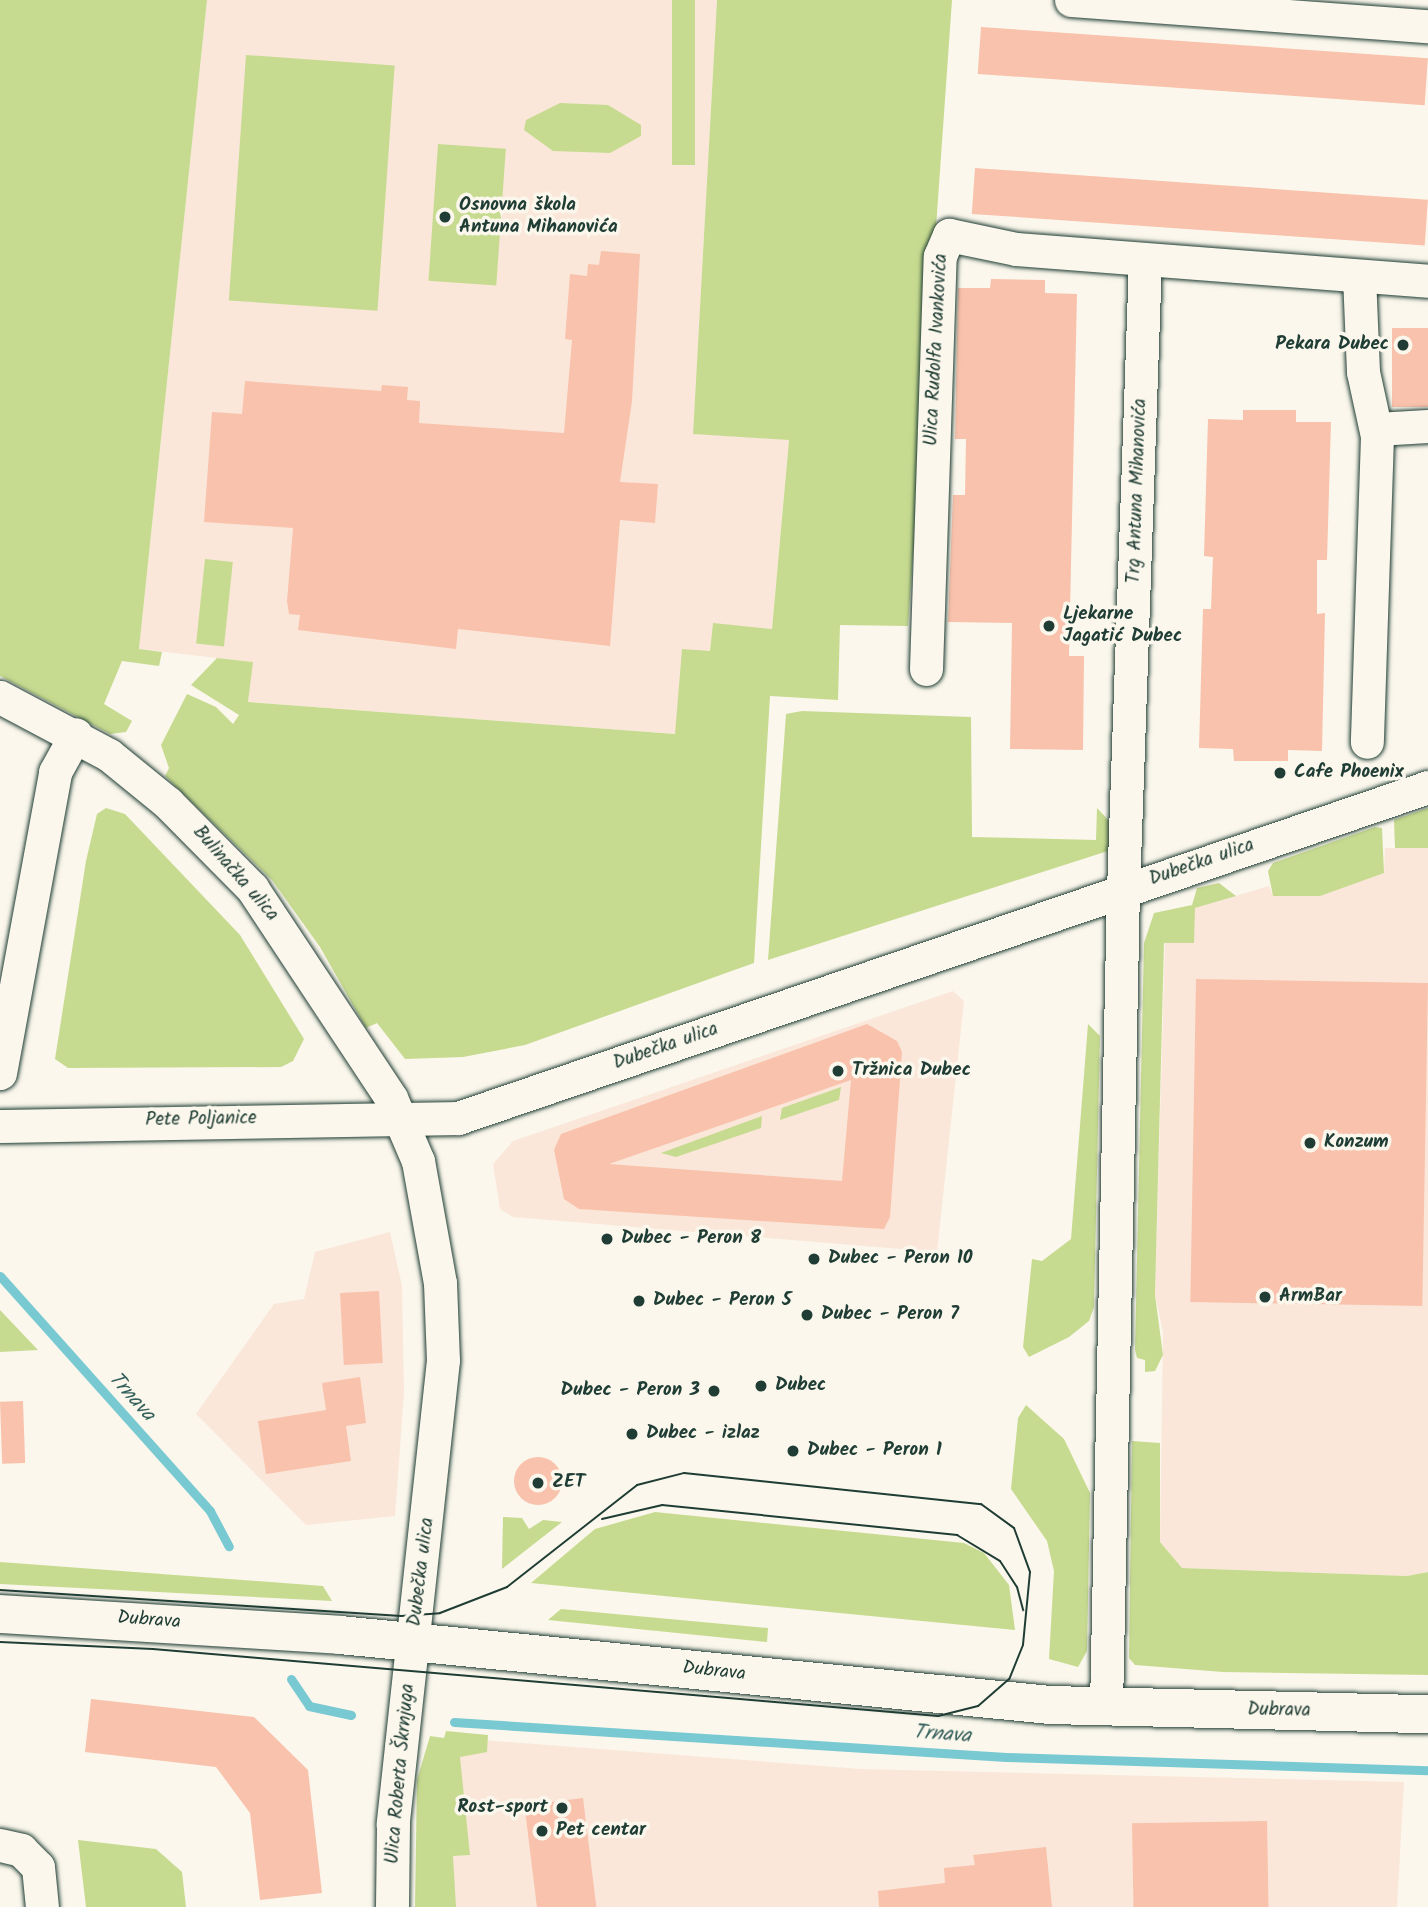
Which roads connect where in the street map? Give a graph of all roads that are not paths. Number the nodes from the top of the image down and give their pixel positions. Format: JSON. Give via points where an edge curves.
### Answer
{"nodes":[{"id":1,"x":1071,"y":0,"type":"edge"},
{"id":2,"x":1428,"y":26,"type":"edge"},
{"id":3,"x":1145,"y":260,"type":"junction"},
{"id":4,"x":1359,"y":276,"type":"junction"},
{"id":5,"x":1428,"y":281,"type":"edge"},
{"id":6,"x":1428,"y":426,"type":"edge"},
{"id":7,"x":1376,"y":429,"type":"junction"},
{"id":8,"x":926,"y":669,"type":"dead end"},
{"id":9,"x":0,"y":697,"type":"edge"},
{"id":10,"x":76,"y":734,"type":"junction"},
{"id":11,"x":1367,"y":742,"type":"dead end"},
{"id":12,"x":1428,"y":787,"type":"edge"},
{"id":13,"x":1123,"y":890,"type":"junction"},
{"id":14,"x":0,"y":1073,"type":"edge"},
{"id":15,"x":401,"y":1119,"type":"junction"},
{"id":16,"x":0,"y":1125,"type":"edge"},
{"id":17,"x":0,"y":1614,"type":"edge"},
{"id":18,"x":414,"y":1642,"type":"junction"},
{"id":19,"x":1106,"y":1707,"type":"junction"},
{"id":20,"x":1428,"y":1714,"type":"edge"},
{"id":21,"x":0,"y":1845,"type":"edge"},
{"id":22,"x":42,"y":1907,"type":"edge"},
{"id":23,"x":391,"y":1907,"type":"edge"}],
"edges":[{"from":1,"to":2,"type":"street"},
{"from":3,"to":4,"type":"street","name":"Ulica Rudolfa Ivankovića"},
{"from":3,"to":8,"type":"street","name":"Ulica Rudolfa Ivankovića","via":[[1016,249],[949,235],[943,241]]},
{"from":3,"to":13,"type":"street","name":"Trg Antuna Mihanovića"},
{"from":4,"to":5,"type":"street","name":"Ulica Rudolfa Ivankovića"},
{"from":4,"to":7,"type":"street","via":[[1363,372]]},
{"from":6,"to":7,"type":"street"},
{"from":7,"to":11,"type":"street"},
{"from":9,"to":10,"type":"street","name":"Bulinačka ulica"},
{"from":10,"to":14,"type":"street","via":[[55,772]]},
{"from":10,"to":15,"type":"street","name":"Bulinačka ulica","via":[[168,803],[251,888],[323,989]]},
{"from":12,"to":13,"type":"street","name":"Dubečka ulica"},
{"from":13,"to":15,"type":"street","name":"Dubečka ulica","via":[[478,1113]]},
{"from":13,"to":19,"type":"street","name":"Trg Antuna Mihanovića"},
{"from":15,"to":16,"type":"street","name":"Pete Poljanice"},
{"from":15,"to":18,"type":"street","name":"Dubečka ulica","via":[[424,1191],[443,1325],[439,1436]]},
{"from":17,"to":18,"type":"main road","name":"Dubrava"},
{"from":18,"to":19,"type":"main road","name":"Dubrava"},
{"from":18,"to":23,"type":"street","name":"Ulica Roberta Škrnjuga","via":[[393,1824]]},
{"from":19,"to":20,"type":"main road","name":"Dubrava"},
{"from":21,"to":22,"type":"street","via":[[21,1850],[38,1867]]}]}
